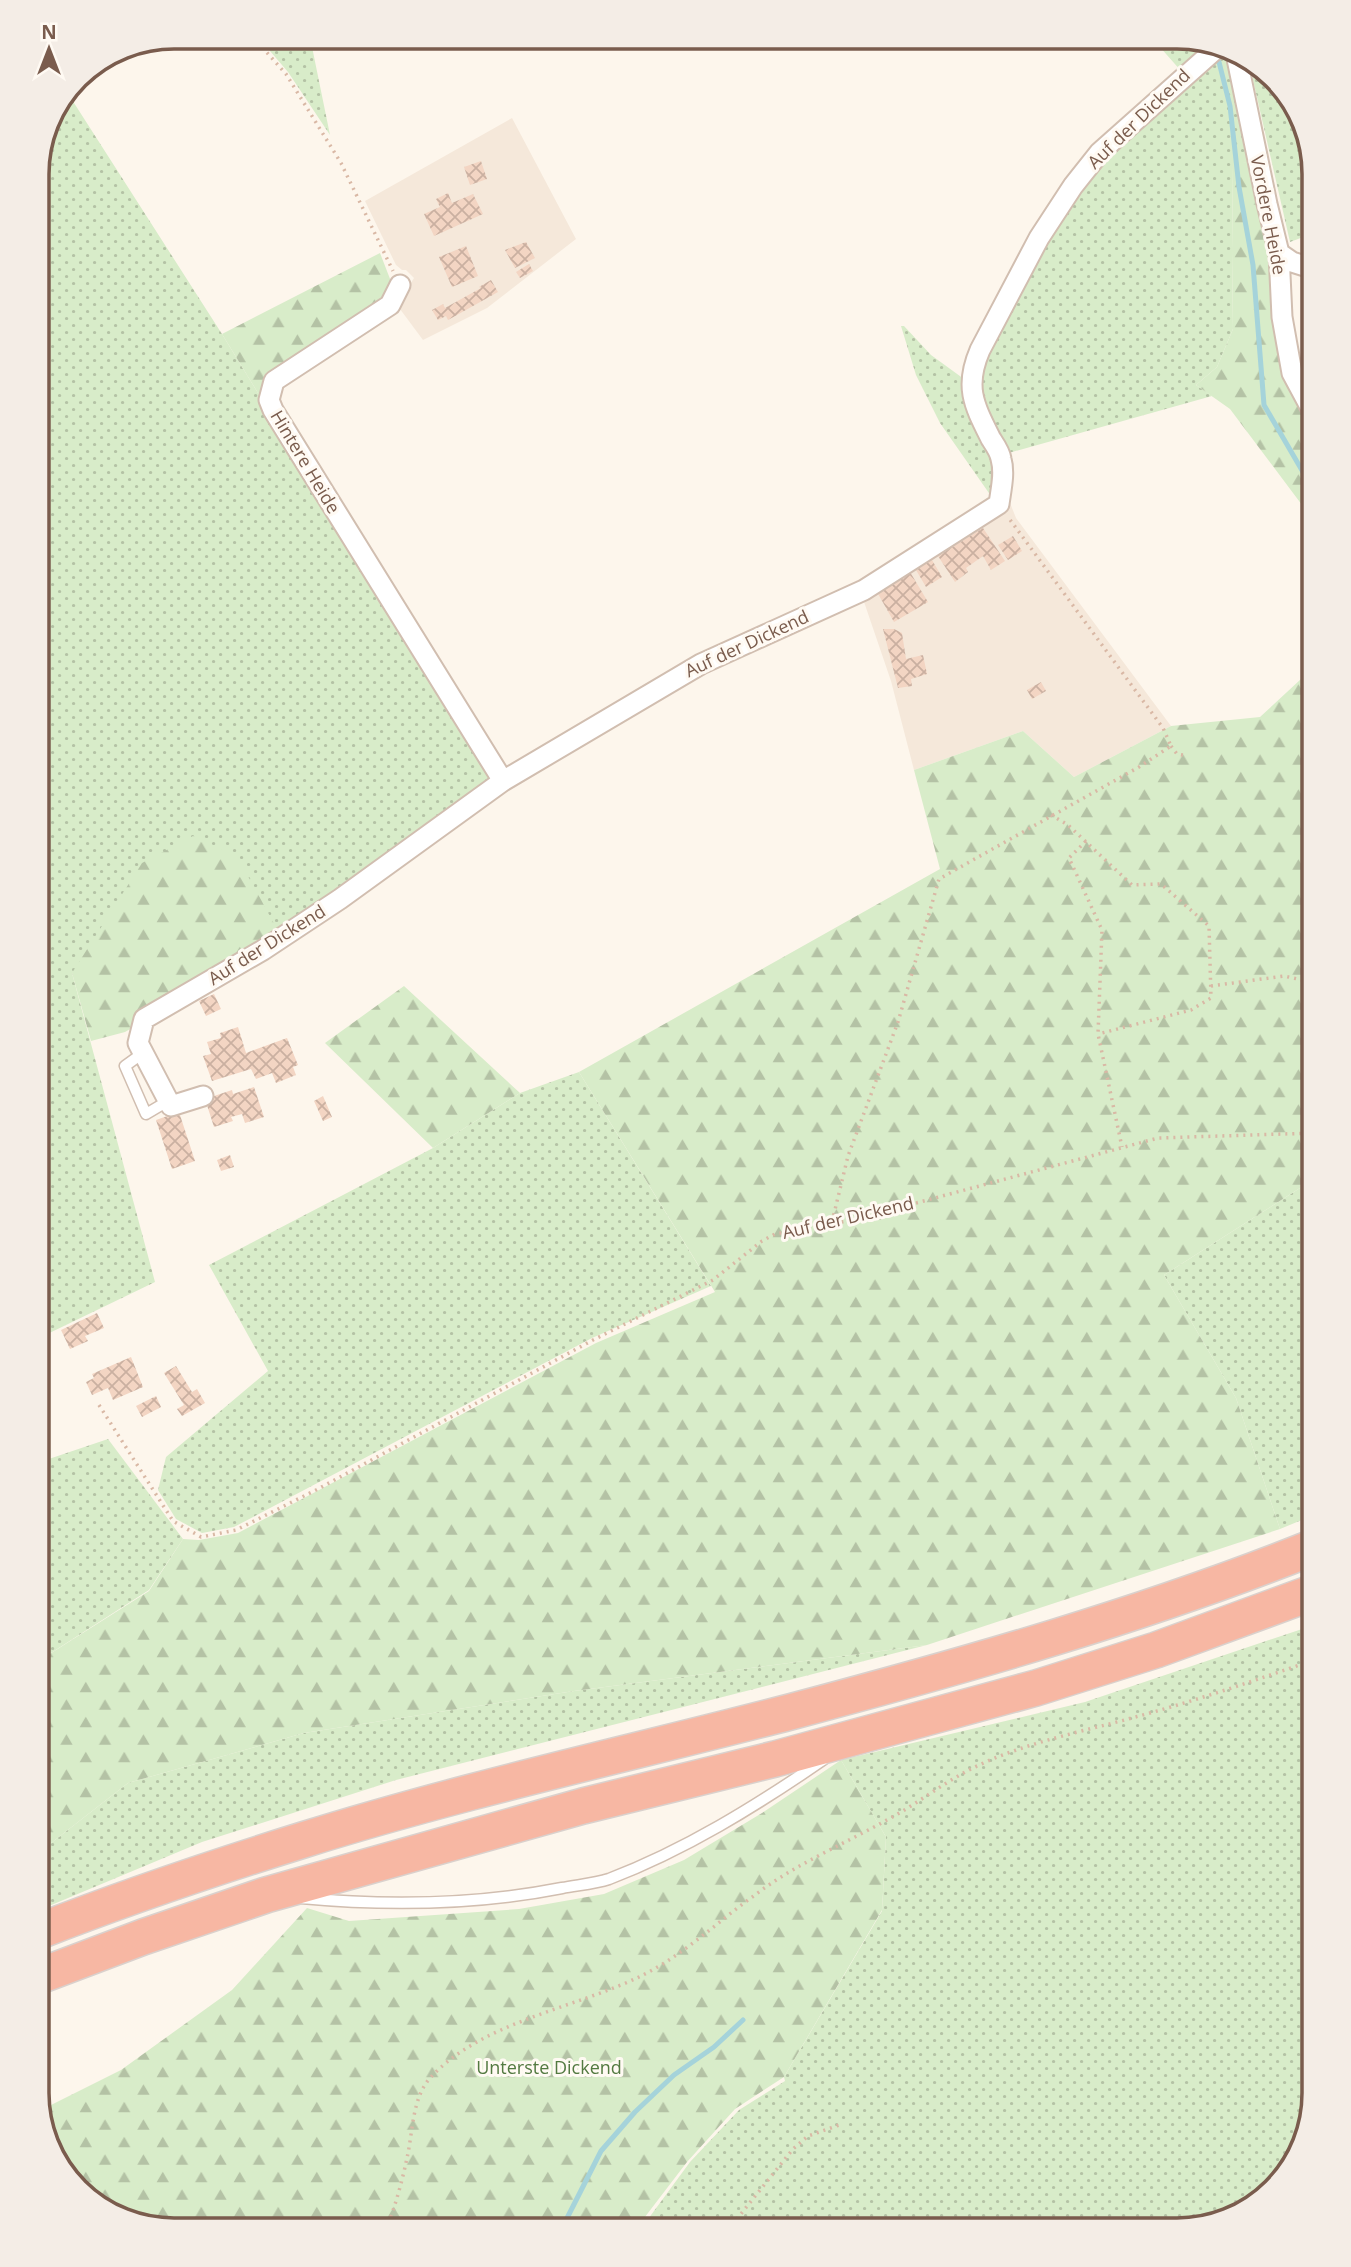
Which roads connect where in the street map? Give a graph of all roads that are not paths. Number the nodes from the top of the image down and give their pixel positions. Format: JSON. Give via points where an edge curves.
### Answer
{"nodes":[{"id":1,"x":1210,"y":54,"type":"edge"},
{"id":2,"x":1238,"y":66,"type":"edge"},
{"id":3,"x":1279,"y":253,"type":"junction"},
{"id":4,"x":1302,"y":265,"type":"edge"},
{"id":5,"x":400,"y":285,"type":"road end"},
{"id":6,"x":1302,"y":392,"type":"edge"},
{"id":7,"x":503,"y":781,"type":"junction"},
{"id":8,"x":203,"y":1096,"type":"dead end"},
{"id":9,"x":1302,"y":1551,"type":"edge"},
{"id":10,"x":1302,"y":1596,"type":"edge"},
{"id":11,"x":856,"y":1737,"type":"junction"},
{"id":12,"x":266,"y":1895,"type":"junction"},
{"id":13,"x":49,"y":1927,"type":"edge"},
{"id":14,"x":49,"y":1972,"type":"edge"}],
"edges":[{"from":1,"to":7,"type":"street","name":"Auf der Dickend","via":[[1100,152],[1073,186],[980,349],[973,365],[972,394],[1001,458],[999,503],[864,590],[674,678]]},
{"from":2,"to":3,"type":"street","name":"Vordere Heide"},
{"from":3,"to":4,"type":"street"},
{"from":3,"to":6,"type":"street","name":"Vordere Heide","via":[[1282,317],[1292,373]]},
{"from":5,"to":7,"type":"street","name":"Hintere Heide","via":[[390,305],[274,381],[269,400]]},
{"from":7,"to":8,"type":"street","name":"Auf der Dickend","via":[[340,899],[144,1019],[138,1043],[171,1106]]},
{"from":9,"to":13,"type":"highway","via":[[1043,1642],[304,1839]]},
{"from":10,"to":11,"type":"highway","via":[[1036,1688]]},
{"from":11,"to":12,"type":"highway","via":[[583,1806]]},
{"from":11,"to":12,"type":"lane","via":[[765,1800],[681,1847],[607,1880],[523,1896],[437,1902],[359,1903]]},
{"from":12,"to":14,"type":"highway"}]}
